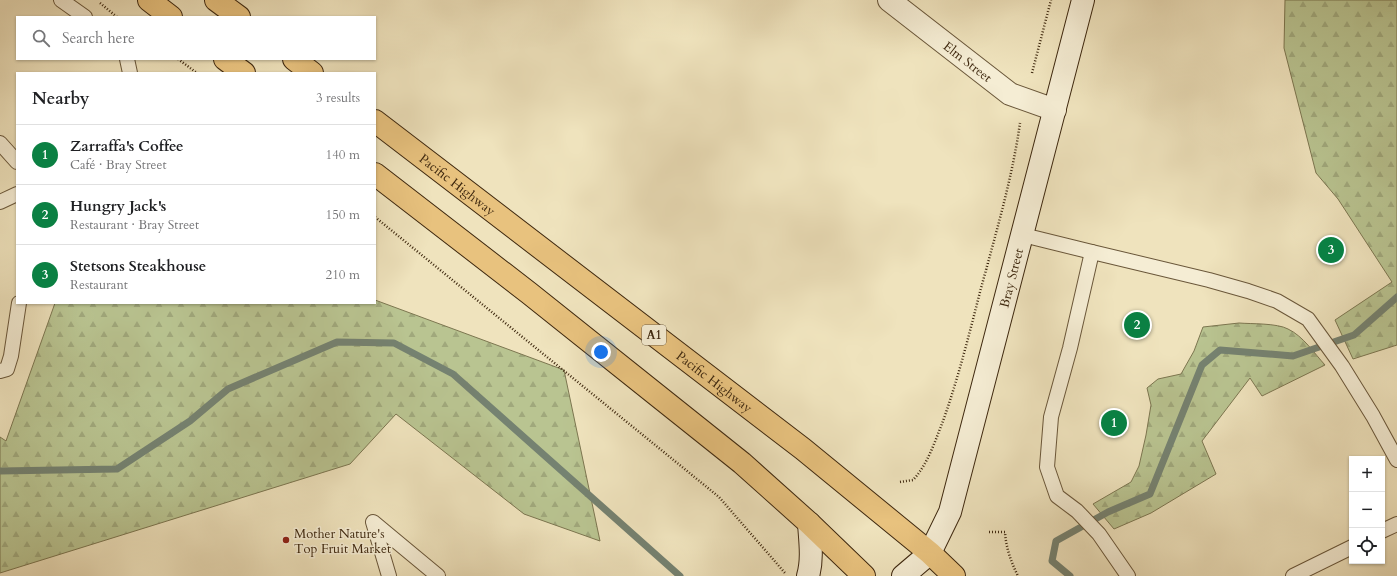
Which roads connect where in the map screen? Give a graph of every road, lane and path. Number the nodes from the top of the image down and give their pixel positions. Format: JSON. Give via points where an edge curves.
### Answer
{"nodes":[{"id":1,"x":61,"y":0,"type":"edge"},
{"id":2,"x":97,"y":0,"type":"edge"},
{"id":3,"x":216,"y":0,"type":"edge"},
{"id":4,"x":889,"y":0,"type":"edge"},
{"id":5,"x":1051,"y":0,"type":"edge"},
{"id":6,"x":1083,"y":0,"type":"edge"},
{"id":7,"x":84,"y":16,"type":"edge"},
{"id":8,"x":116,"y":16,"type":"edge"},
{"id":9,"x":238,"y":16,"type":"edge"},
{"id":10,"x":127,"y":60,"type":"edge"},
{"id":11,"x":179,"y":60,"type":"edge"},
{"id":12,"x":226,"y":60,"type":"edge"},
{"id":13,"x":295,"y":60,"type":"edge"},
{"id":14,"x":130,"y":72,"type":"edge"},
{"id":15,"x":197,"y":72,"type":"edge"},
{"id":16,"x":243,"y":72,"type":"edge"},
{"id":17,"x":311,"y":72,"type":"edge"},
{"id":18,"x":1032,"y":73,"type":"dead end"},
{"id":19,"x":1055,"y":110,"type":"junction"},
{"id":20,"x":376,"y":122,"type":"edge"},
{"id":21,"x":1020,"y":123,"type":"dead end"},
{"id":22,"x":0,"y":143,"type":"edge"},
{"id":23,"x":16,"y":161,"type":"edge"},
{"id":24,"x":376,"y":175,"type":"edge"},
{"id":25,"x":16,"y":194,"type":"edge"},
{"id":26,"x":0,"y":202,"type":"edge"},
{"id":27,"x":376,"y":218,"type":"edge"},
{"id":28,"x":1023,"y":235,"type":"junction"},
{"id":29,"x":1092,"y":252,"type":"junction"},
{"id":30,"x":19,"y":304,"type":"edge"},
{"id":31,"x":0,"y":371,"type":"edge"},
{"id":32,"x":1397,"y":460,"type":"edge"},
{"id":33,"x":900,"y":482,"type":"dead end"},
{"id":34,"x":809,"y":523,"type":"junction"},
{"id":35,"x":1397,"y":524,"type":"edge"},
{"id":36,"x":1385,"y":530,"type":"edge"},
{"id":37,"x":990,"y":532,"type":"dead end"},
{"id":38,"x":1349,"y":548,"type":"edge"},
{"id":39,"x":930,"y":553,"type":"junction"},
{"id":40,"x":785,"y":573,"type":"dead end"},
{"id":41,"x":389,"y":576,"type":"edge"},
{"id":42,"x":438,"y":576,"type":"edge"},
{"id":43,"x":808,"y":576,"type":"edge"},
{"id":44,"x":864,"y":576,"type":"edge"},
{"id":45,"x":903,"y":576,"type":"edge"},
{"id":46,"x":954,"y":576,"type":"edge"},
{"id":47,"x":1018,"y":576,"type":"edge"},
{"id":48,"x":1128,"y":576,"type":"edge"},
{"id":49,"x":1293,"y":576,"type":"edge"}],
"edges":[{"from":1,"to":7,"type":"lane"},
{"from":2,"to":8,"type":"path"},
{"from":3,"to":9,"type":"highway"},
{"from":4,"to":19,"type":"street","name":"Elm Street","via":[[1010,94]]},
{"from":5,"to":18,"type":"path"},
{"from":6,"to":19,"type":"street","name":"Bray Street"},
{"from":10,"to":14,"type":"lane"},
{"from":11,"to":15,"type":"path"},
{"from":12,"to":16,"type":"highway"},
{"from":13,"to":17,"type":"highway"},
{"from":19,"to":28,"type":"street","name":"Bray Street"},
{"from":20,"to":39,"type":"highway","name":"Pacific Highway","number":"A1","via":[[803,448]]},
{"from":21,"to":33,"type":"path","via":[[1016,154],[954,388],[927,460],[919,474],[913,480]]},
{"from":22,"to":23,"type":"lane"},
{"from":24,"to":34,"type":"highway","via":[[736,458]]},
{"from":25,"to":26,"type":"lane"},
{"from":27,"to":40,"type":"path","via":[[719,498]]},
{"from":28,"to":29,"type":"lane"},
{"from":28,"to":39,"type":"street","name":"Bray Street","via":[[950,512]]},
{"from":29,"to":32,"type":"lane","via":[[1223,284],[1277,301],[1308,319],[1342,366]]},
{"from":29,"to":48,"type":"lane","via":[[1051,417],[1047,468],[1058,496],[1099,534]]},
{"from":30,"to":31,"type":"lane","via":[[11,356],[7,369]]},
{"from":34,"to":43,"type":"street"},
{"from":34,"to":44,"type":"highway"},
{"from":35,"to":36,"type":"lane"},
{"from":37,"to":47,"type":"path","via":[[1005,532],[1011,560]]},
{"from":38,"to":49,"type":"lane"},
{"from":39,"to":45,"type":"street"},
{"from":39,"to":46,"type":"highway","name":"Pacific Highway","number":"A1"},
{"from":41,"to":42,"type":"lane","via":[[373,522]]}]}
